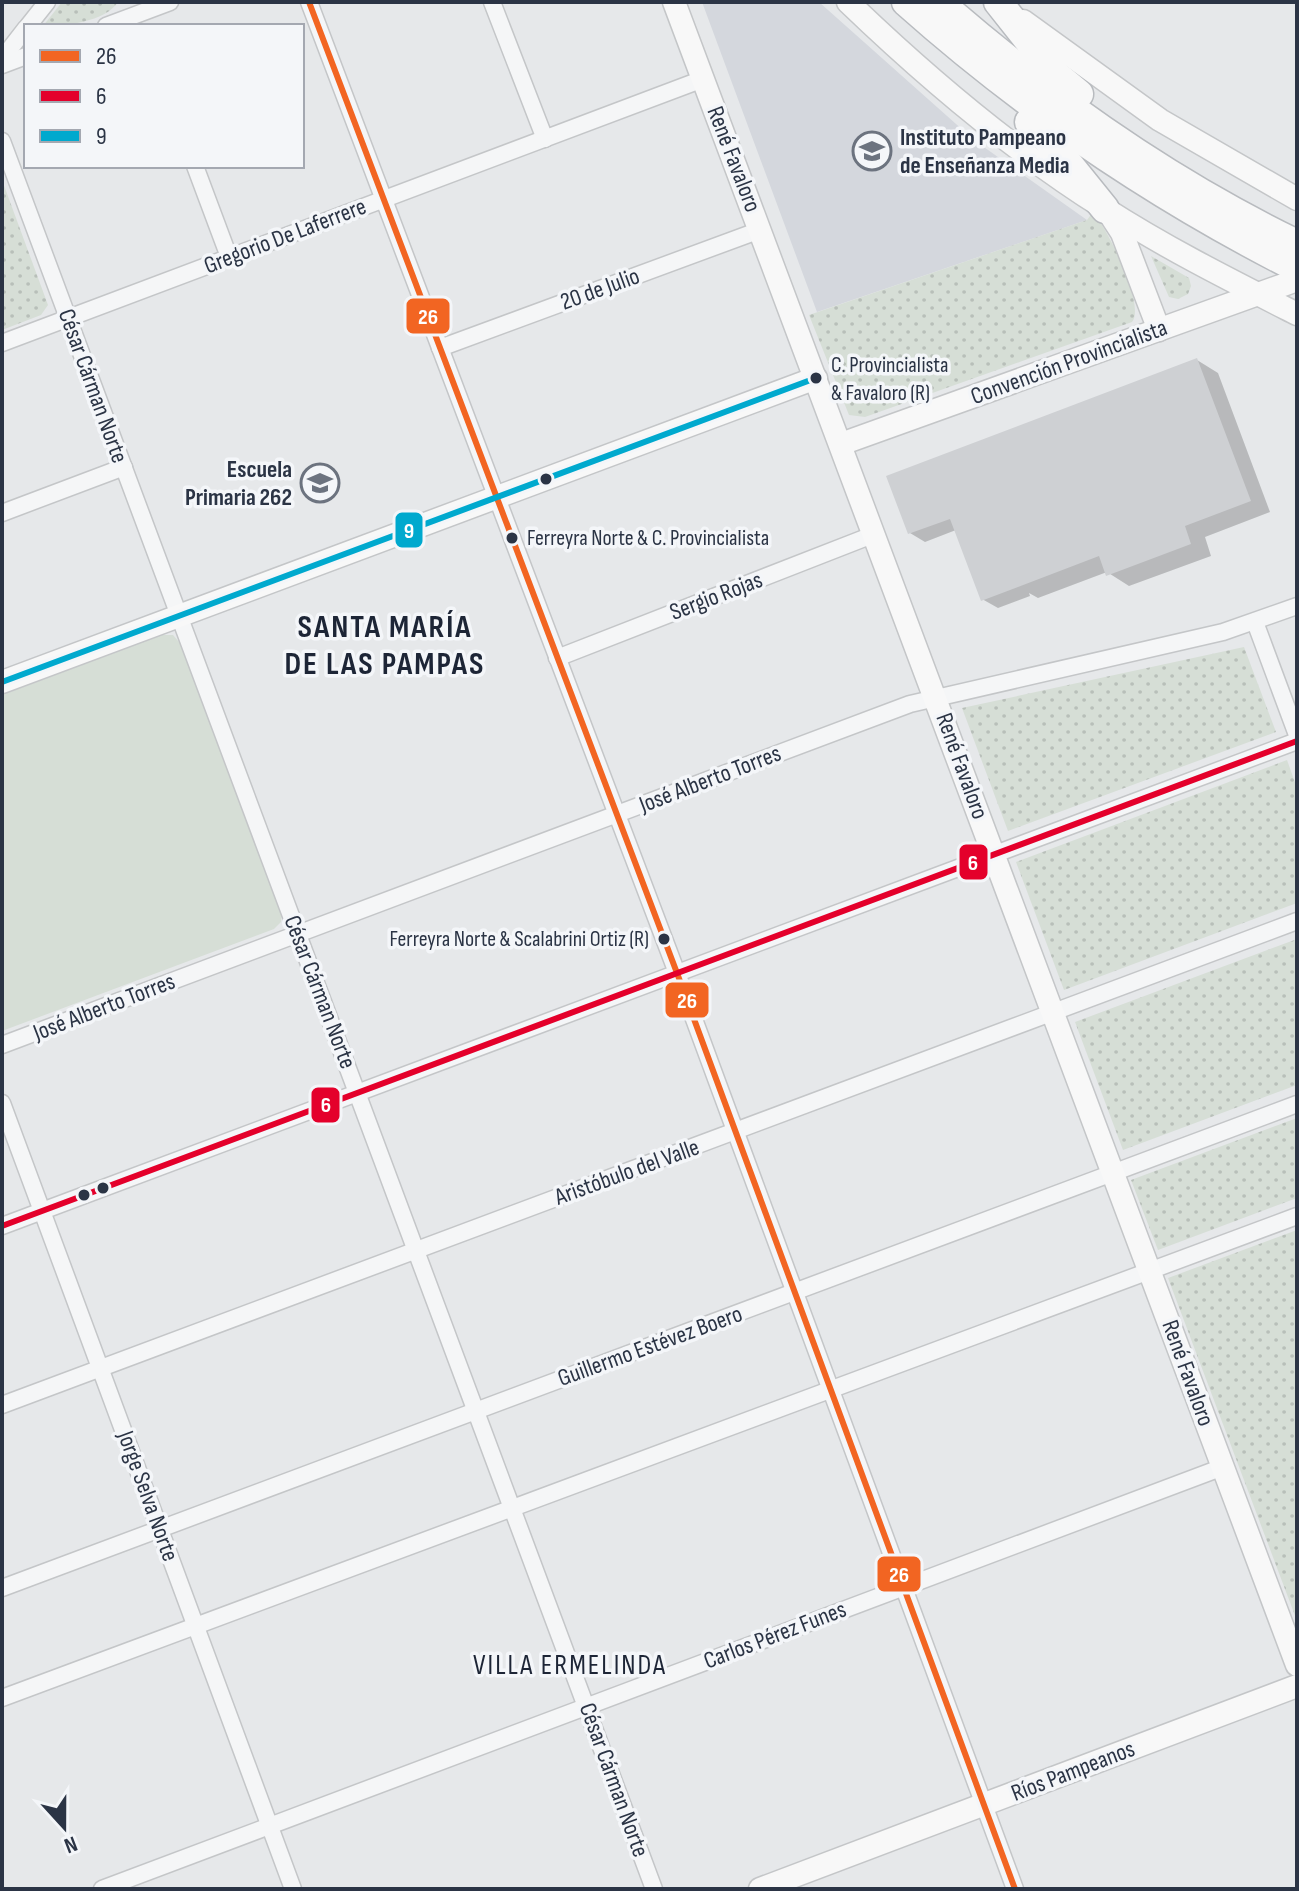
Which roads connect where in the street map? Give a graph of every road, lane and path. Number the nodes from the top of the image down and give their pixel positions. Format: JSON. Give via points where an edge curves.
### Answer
{"nodes":[{"id":1,"x":47,"y":2,"type":"edge"},
{"id":2,"x":170,"y":2,"type":"edge"},
{"id":3,"x":309,"y":2,"type":"edge"},
{"id":4,"x":492,"y":2,"type":"edge"},
{"id":5,"x":674,"y":2,"type":"edge"},
{"id":6,"x":848,"y":2,"type":"edge"},
{"id":7,"x":904,"y":2,"type":"edge"},
{"id":8,"x":939,"y":2,"type":"edge"},
{"id":9,"x":1000,"y":2,"type":"edge"},
{"id":10,"x":137,"y":14,"type":"edge"},
{"id":11,"x":29,"y":24,"type":"edge"},
{"id":12,"x":111,"y":24,"type":"edge"},
{"id":13,"x":24,"y":31,"type":"edge"},
{"id":14,"x":24,"y":57,"type":"edge"},
{"id":15,"x":2,"y":59,"type":"edge"},
{"id":16,"x":2,"y":65,"type":"edge"},
{"id":17,"x":703,"y":79,"type":"junction"},
{"id":18,"x":545,"y":139,"type":"junction"},
{"id":19,"x":2,"y":141,"type":"edge"},
{"id":20,"x":196,"y":168,"type":"edge"},
{"id":21,"x":1297,"y":199,"type":"edge"},
{"id":22,"x":383,"y":200,"type":"junction"},
{"id":23,"x":1105,"y":209,"type":"junction"},
{"id":24,"x":1250,"y":220,"type":"junction"},
{"id":25,"x":760,"y":230,"type":"junction"},
{"id":26,"x":1297,"y":244,"type":"edge"},
{"id":27,"x":229,"y":257,"type":"junction"},
{"id":28,"x":1297,"y":268,"type":"edge"},
{"id":29,"x":1297,"y":280,"type":"edge"},
{"id":30,"x":1259,"y":294,"type":"junction"},
{"id":31,"x":1297,"y":314,"type":"edge"},
{"id":32,"x":68,"y":318,"type":"junction"},
{"id":33,"x":1159,"y":330,"type":"junction"},
{"id":34,"x":2,"y":343,"type":"edge"},
{"id":35,"x":440,"y":348,"type":"junction"},
{"id":36,"x":816,"y":378,"type":"junction"},
{"id":37,"x":841,"y":444,"type":"junction"},
{"id":38,"x":124,"y":467,"type":"junction"},
{"id":39,"x":496,"y":497,"type":"junction"},
{"id":40,"x":2,"y":513,"type":"edge"},
{"id":41,"x":875,"y":534,"type":"junction"},
{"id":42,"x":1297,"y":606,"type":"edge"},
{"id":43,"x":179,"y":615,"type":"junction"},
{"id":44,"x":1255,"y":622,"type":"junction"},
{"id":45,"x":557,"y":658,"type":"junction"},
{"id":46,"x":2,"y":682,"type":"edge"},
{"id":47,"x":936,"y":697,"type":"junction"},
{"id":48,"x":1297,"y":738,"type":"edge"},
{"id":49,"x":616,"y":814,"type":"junction"},
{"id":50,"x":995,"y":854,"type":"junction"},
{"id":51,"x":1297,"y":921,"type":"edge"},
{"id":52,"x":298,"y":934,"type":"junction"},
{"id":53,"x":677,"y":973,"type":"junction"},
{"id":54,"x":1053,"y":1012,"type":"junction"},
{"id":55,"x":2,"y":1045,"type":"edge"},
{"id":56,"x":358,"y":1092,"type":"junction"},
{"id":57,"x":2,"y":1103,"type":"edge"},
{"id":58,"x":1297,"y":1104,"type":"edge"},
{"id":59,"x":735,"y":1131,"type":"junction"},
{"id":60,"x":1114,"y":1173,"type":"junction"},
{"id":61,"x":42,"y":1211,"type":"junction"},
{"id":62,"x":1297,"y":1216,"type":"edge"},
{"id":63,"x":2,"y":1226,"type":"edge"},
{"id":64,"x":417,"y":1250,"type":"junction"},
{"id":65,"x":1150,"y":1271,"type":"junction"},
{"id":66,"x":794,"y":1292,"type":"junction"},
{"id":67,"x":101,"y":1368,"type":"junction"},
{"id":68,"x":830,"y":1390,"type":"junction"},
{"id":69,"x":2,"y":1405,"type":"edge"},
{"id":70,"x":477,"y":1411,"type":"junction"},
{"id":71,"x":1223,"y":1467,"type":"junction"},
{"id":72,"x":513,"y":1508,"type":"junction"},
{"id":73,"x":160,"y":1529,"type":"junction"},
{"id":74,"x":903,"y":1587,"type":"junction"},
{"id":75,"x":2,"y":1588,"type":"edge"},
{"id":76,"x":196,"y":1626,"type":"junction"},
{"id":77,"x":1297,"y":1665,"type":"edge"},
{"id":78,"x":1297,"y":1686,"type":"edge"},
{"id":79,"x":2,"y":1698,"type":"edge"},
{"id":80,"x":586,"y":1706,"type":"junction"},
{"id":81,"x":984,"y":1804,"type":"junction"},
{"id":82,"x":270,"y":1826,"type":"junction"},
{"id":83,"x":102,"y":1889,"type":"edge"},
{"id":84,"x":293,"y":1889,"type":"edge"},
{"id":85,"x":654,"y":1889,"type":"edge"},
{"id":86,"x":760,"y":1889,"type":"edge"},
{"id":87,"x":1015,"y":1889,"type":"edge"}],
"edges":[{"from":1,"to":11,"type":"street"},
{"from":2,"to":10,"type":"street"},
{"from":3,"to":22,"type":"street"},
{"from":4,"to":18,"type":"street"},
{"from":5,"to":17,"type":"street","name":"René Favaloro"},
{"from":6,"to":23,"type":"street","via":[[967,107]]},
{"from":7,"to":23,"type":"highway","via":[[946,54],[1049,140]]},
{"from":7,"to":28,"type":"highway","via":[[1085,144],[1176,202]]},
{"from":8,"to":24,"type":"highway","via":[[1098,128]]},
{"from":9,"to":21,"type":"street","via":[[1124,96]]},
{"from":9,"to":24,"type":"highway","via":[[1064,83],[1194,171]]},
{"from":10,"to":12,"type":"street"},
{"from":13,"to":15,"type":"street"},
{"from":14,"to":16,"type":"street"},
{"from":17,"to":18,"type":"street","name":"Gregorio De Laferrere"},
{"from":17,"to":25,"type":"street","name":"René Favaloro"},
{"from":18,"to":22,"type":"street","name":"Gregorio De Laferrere"},
{"from":19,"to":32,"type":"street","name":"César Cárman Norte"},
{"from":20,"to":27,"type":"street"},
{"from":22,"to":27,"type":"street","name":"Gregorio De Laferrere"},
{"from":22,"to":35,"type":"street"},
{"from":23,"to":30,"type":"street"},
{"from":23,"to":33,"type":"street","via":[[1122,233]]},
{"from":24,"to":26,"type":"highway"},
{"from":25,"to":35,"type":"street","name":"20 de Julio"},
{"from":25,"to":36,"type":"street","name":"René Favaloro"},
{"from":27,"to":32,"type":"street","name":"Gregorio De Laferrere"},
{"from":29,"to":30,"type":"street","name":"Convención Provincialista"},
{"from":30,"to":31,"type":"street"},
{"from":30,"to":33,"type":"street","name":"Convención Provincialista"},
{"from":32,"to":34,"type":"street","name":"Gregorio De Laferrere"},
{"from":32,"to":38,"type":"street","name":"César Cárman Norte"},
{"from":33,"to":37,"type":"street","name":"Convención Provincialista"},
{"from":35,"to":39,"type":"street"},
{"from":36,"to":37,"type":"street","name":"René Favaloro"},
{"from":36,"to":39,"type":"street"},
{"from":37,"to":41,"type":"street","name":"René Favaloro"},
{"from":38,"to":40,"type":"street"},
{"from":38,"to":43,"type":"street","name":"César Cárman Norte"},
{"from":39,"to":43,"type":"street"},
{"from":39,"to":45,"type":"street"},
{"from":41,"to":45,"type":"street","name":"Sergio Rojas"},
{"from":41,"to":47,"type":"street","name":"René Favaloro"},
{"from":42,"to":44,"type":"street","name":"José Alberto Torres"},
{"from":43,"to":46,"type":"street"},
{"from":43,"to":52,"type":"street","name":"César Cárman Norte"},
{"from":44,"to":47,"type":"street","name":"José Alberto Torres"},
{"from":44,"to":48,"type":"street"},
{"from":45,"to":49,"type":"street"},
{"from":47,"to":49,"type":"street","name":"José Alberto Torres"},
{"from":47,"to":50,"type":"street","name":"René Favaloro"},
{"from":48,"to":50,"type":"street"},
{"from":49,"to":52,"type":"street","name":"José Alberto Torres"},
{"from":49,"to":53,"type":"street"},
{"from":50,"to":53,"type":"street"},
{"from":50,"to":54,"type":"street","name":"René Favaloro"},
{"from":51,"to":54,"type":"street","name":"Aristóbulo del Valle"},
{"from":52,"to":55,"type":"street","name":"José Alberto Torres"},
{"from":52,"to":56,"type":"street","name":"César Cárman Norte"},
{"from":53,"to":56,"type":"street"},
{"from":53,"to":59,"type":"street"},
{"from":54,"to":59,"type":"street","name":"Aristóbulo del Valle"},
{"from":54,"to":60,"type":"street","name":"René Favaloro"},
{"from":56,"to":61,"type":"street"},
{"from":56,"to":64,"type":"street","name":"César Cárman Norte"},
{"from":57,"to":61,"type":"street","name":"Jorge Selva Norte"},
{"from":58,"to":60,"type":"street","name":"Guillermo Estévez Boero"},
{"from":59,"to":64,"type":"street","name":"Aristóbulo del Valle"},
{"from":59,"to":66,"type":"street"},
{"from":60,"to":65,"type":"street","name":"René Favaloro"},
{"from":60,"to":66,"type":"street","name":"Guillermo Estévez Boero"},
{"from":61,"to":63,"type":"street"},
{"from":61,"to":67,"type":"street","name":"Jorge Selva Norte"},
{"from":62,"to":65,"type":"street"},
{"from":64,"to":67,"type":"street","name":"Aristóbulo del Valle"},
{"from":64,"to":70,"type":"street","name":"César Cárman Norte"},
{"from":65,"to":68,"type":"street"},
{"from":65,"to":71,"type":"street","name":"René Favaloro"},
{"from":66,"to":68,"type":"street"},
{"from":66,"to":70,"type":"street","name":"Guillermo Estévez Boero"},
{"from":67,"to":69,"type":"street","name":"Aristóbulo del Valle"},
{"from":67,"to":73,"type":"street","name":"Jorge Selva Norte"},
{"from":68,"to":72,"type":"street"},
{"from":68,"to":74,"type":"street"},
{"from":70,"to":72,"type":"street","name":"César Cárman Norte"},
{"from":70,"to":73,"type":"street","name":"Guillermo Estévez Boero"},
{"from":71,"to":74,"type":"street","name":"Carlos Pérez Funes"},
{"from":71,"to":77,"type":"street","name":"René Favaloro"},
{"from":72,"to":76,"type":"street"},
{"from":72,"to":80,"type":"street","name":"César Cárman Norte"},
{"from":73,"to":75,"type":"street","name":"Guillermo Estévez Boero"},
{"from":73,"to":76,"type":"street","name":"Jorge Selva Norte"},
{"from":74,"to":80,"type":"street","name":"Carlos Pérez Funes"},
{"from":74,"to":81,"type":"street"},
{"from":76,"to":79,"type":"street"},
{"from":76,"to":82,"type":"street","name":"Jorge Selva Norte"},
{"from":78,"to":81,"type":"street","name":"Ríos Pampeanos"},
{"from":80,"to":82,"type":"street","name":"Carlos Pérez Funes"},
{"from":80,"to":85,"type":"street","name":"César Cárman Norte"},
{"from":81,"to":86,"type":"street","name":"Ríos Pampeanos"},
{"from":81,"to":87,"type":"street"},
{"from":82,"to":83,"type":"street","name":"Carlos Pérez Funes"},
{"from":82,"to":84,"type":"street","name":"Jorge Selva Norte"}]}
